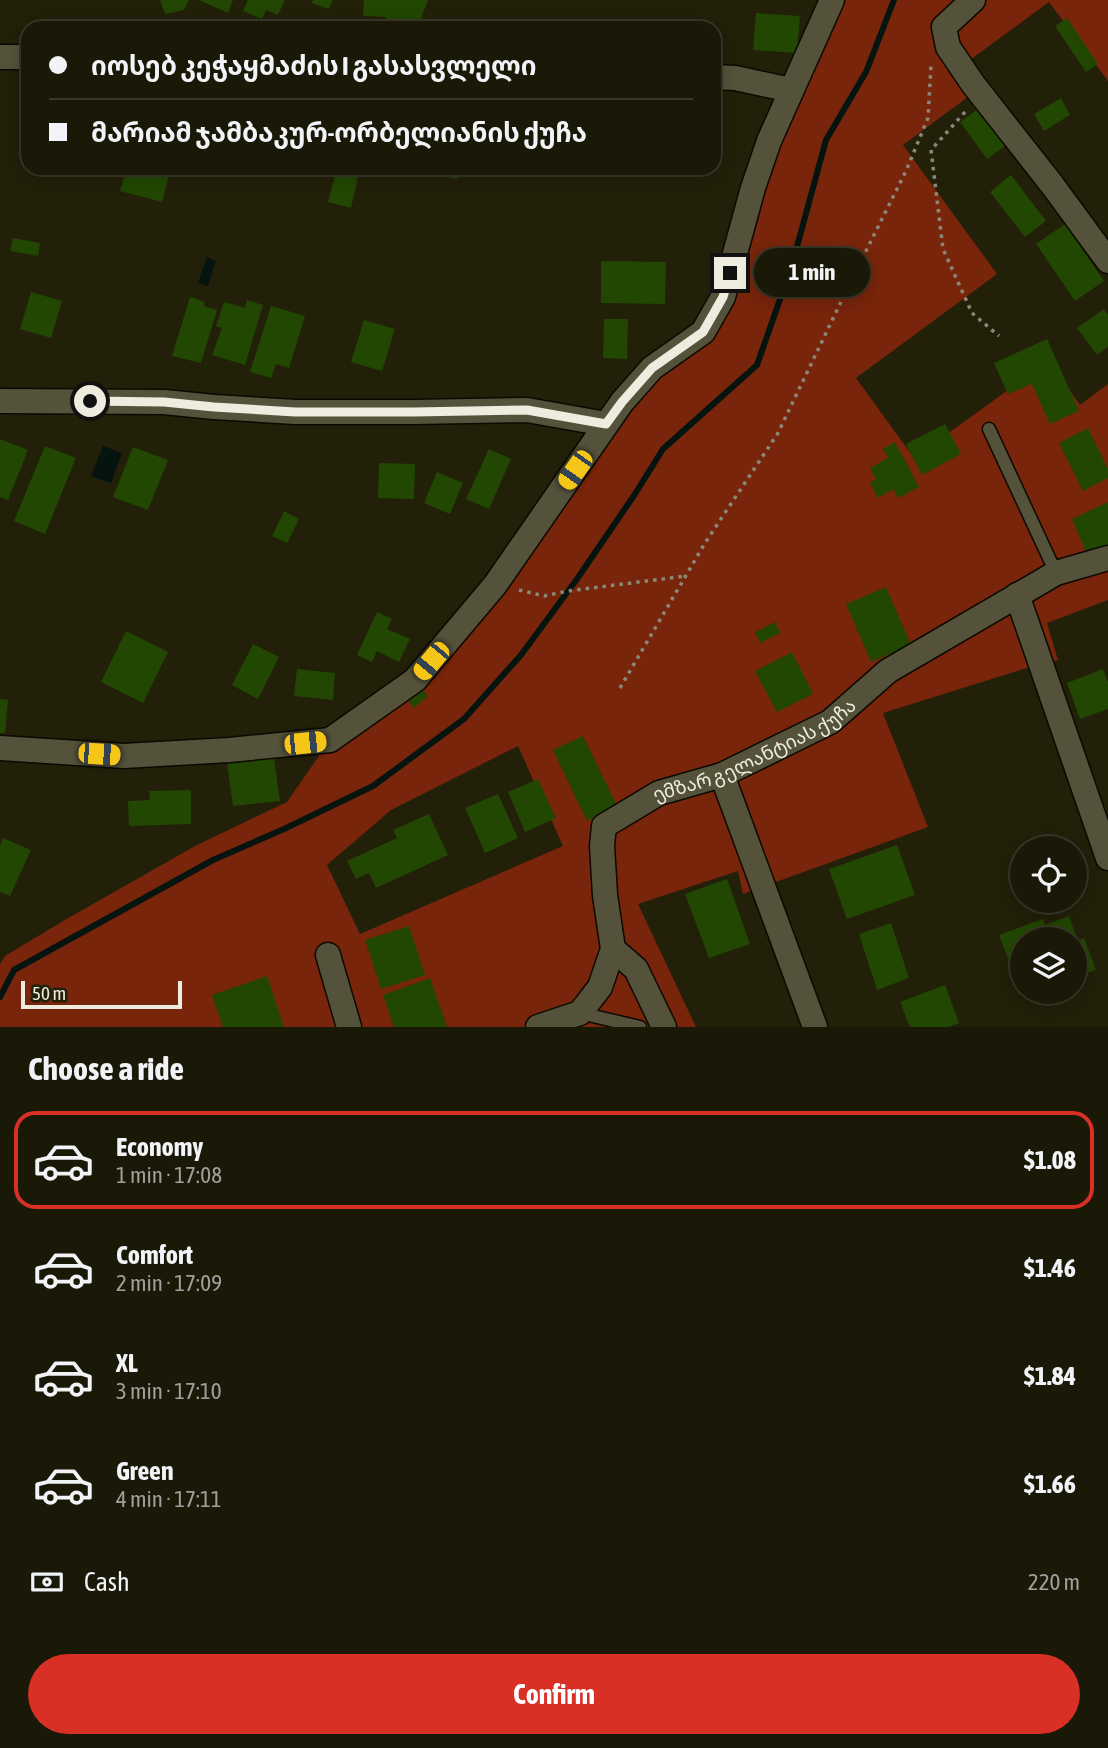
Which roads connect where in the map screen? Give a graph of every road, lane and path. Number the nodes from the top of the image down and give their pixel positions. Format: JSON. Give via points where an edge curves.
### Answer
{"nodes":[{"id":1,"x":832,"y":0,"type":"edge"},
{"id":2,"x":973,"y":0,"type":"edge"},
{"id":3,"x":940,"y":54,"type":"junction"},
{"id":4,"x":0,"y":57,"type":"edge"},
{"id":5,"x":21,"y":57,"type":"edge"},
{"id":6,"x":721,"y":77,"type":"edge"},
{"id":7,"x":791,"y":90,"type":"junction"},
{"id":8,"x":980,"y":94,"type":"junction"},
{"id":9,"x":1108,"y":261,"type":"edge"},
{"id":10,"x":999,"y":336,"type":"dead end"},
{"id":11,"x":0,"y":401,"type":"edge"},
{"id":12,"x":606,"y":424,"type":"junction"},
{"id":13,"x":989,"y":429,"type":"dead end"},
{"id":14,"x":1108,"y":558,"type":"edge"},
{"id":15,"x":1056,"y":573,"type":"junction"},
{"id":16,"x":686,"y":576,"type":"junction"},
{"id":17,"x":495,"y":584,"type":"junction"},
{"id":18,"x":1017,"y":595,"type":"junction"},
{"id":19,"x":620,"y":688,"type":"dead end"},
{"id":20,"x":0,"y":748,"type":"edge"},
{"id":21,"x":722,"y":775,"type":"junction"},
{"id":22,"x":1108,"y":858,"type":"edge"},
{"id":23,"x":613,"y":949,"type":"junction"},
{"id":24,"x":328,"y":955,"type":"dead end"},
{"id":25,"x":580,"y":1013,"type":"junction"},
{"id":26,"x":349,"y":1027,"type":"edge"},
{"id":27,"x":538,"y":1027,"type":"edge"},
{"id":28,"x":640,"y":1027,"type":"edge"},
{"id":29,"x":664,"y":1027,"type":"edge"},
{"id":30,"x":815,"y":1027,"type":"edge"}],
"edges":[{"from":1,"to":7,"type":"street"},
{"from":2,"to":3,"type":"street","via":[[944,27]]},
{"from":3,"to":8,"type":"street"},
{"from":3,"to":16,"type":"path","via":[[928,118],[906,171],[778,433]]},
{"from":4,"to":5,"type":"street"},
{"from":6,"to":7,"type":"street"},
{"from":7,"to":12,"type":"street","via":[[753,188],[723,297],[703,332],[652,368]]},
{"from":8,"to":9,"type":"street"},
{"from":8,"to":10,"type":"path","via":[[931,150],[943,249],[972,313]]},
{"from":11,"to":12,"type":"street","via":[[164,402],[295,412],[527,410]]},
{"from":12,"to":17,"type":"street"},
{"from":13,"to":15,"type":"lane"},
{"from":14,"to":15,"type":"street","name":"ემზარ გელანტიას ქუჩა"},
{"from":15,"to":18,"type":"street","name":"ემზარ გელანტიას ქუჩა"},
{"from":16,"to":17,"type":"path","via":[[544,596]]},
{"from":16,"to":19,"type":"path"},
{"from":17,"to":20,"type":"street","via":[[415,680],[330,740],[124,756]]},
{"from":18,"to":21,"type":"street","name":"ემზარ გელანტიას ქუჩა","via":[[888,671],[831,722]]},
{"from":18,"to":22,"type":"street"},
{"from":21,"to":23,"type":"street","name":"ემზარ გელანტიას ქუჩა","via":[[659,793],[604,826],[604,883]]},
{"from":21,"to":30,"type":"street"},
{"from":23,"to":25,"type":"street","name":"ემზარ გელანტიას ქუჩა","via":[[600,987]]},
{"from":23,"to":29,"type":"street","via":[[636,968]]},
{"from":24,"to":26,"type":"street"},
{"from":25,"to":27,"type":"street"},
{"from":25,"to":28,"type":"lane"}]}
